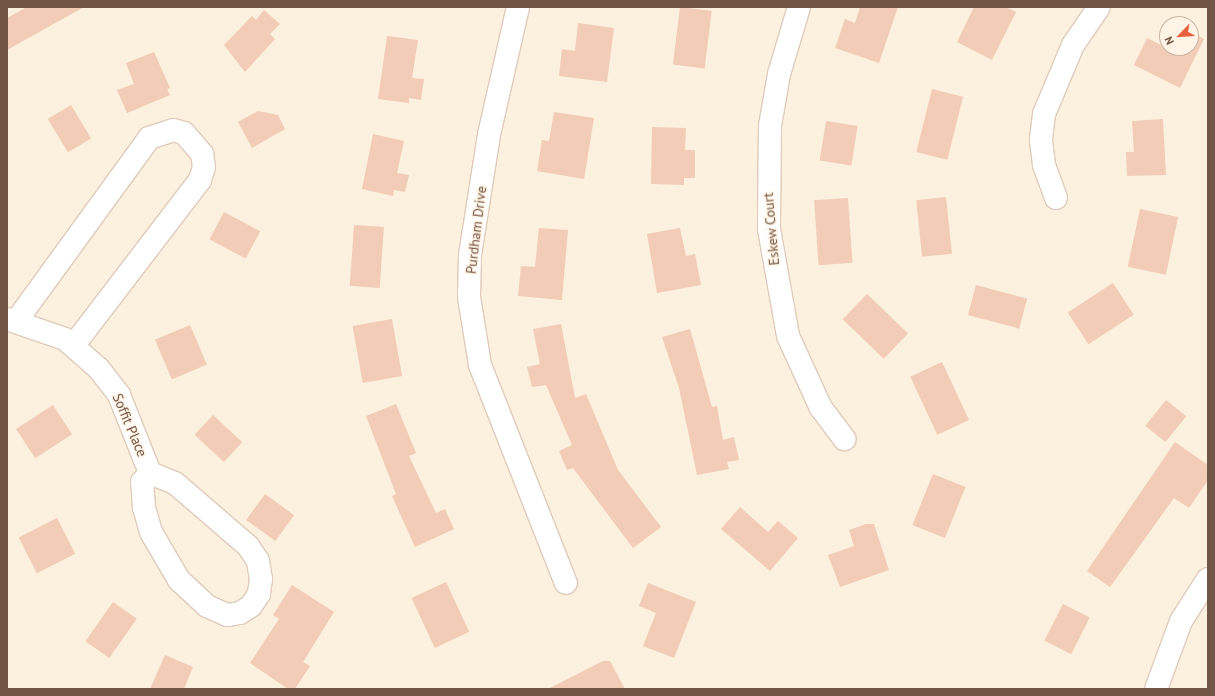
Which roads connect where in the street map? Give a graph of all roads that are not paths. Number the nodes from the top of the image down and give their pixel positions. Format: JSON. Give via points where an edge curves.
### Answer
{"nodes":[{"id":1,"x":518,"y":7,"type":"edge"},
{"id":2,"x":799,"y":7,"type":"edge"},
{"id":3,"x":1099,"y":7,"type":"edge"},
{"id":4,"x":1056,"y":198,"type":"dead end"},
{"id":5,"x":12,"y":320,"type":"edge"},
{"id":6,"x":74,"y":345,"type":"junction"},
{"id":7,"x":844,"y":439,"type":"dead end"},
{"id":8,"x":150,"y":473,"type":"junction"},
{"id":9,"x":1208,"y":579,"type":"edge"},
{"id":10,"x":566,"y":583,"type":"dead end"},
{"id":11,"x":1156,"y":689,"type":"edge"}],
"edges":[{"from":1,"to":10,"type":"street","name":"Purdham Drive","via":[[488,142],[470,255],[469,298],[480,365]]},
{"from":2,"to":7,"type":"street","name":"Eskew Court","via":[[779,74],[770,126],[770,229],[788,336],[817,401]]},
{"from":3,"to":4,"type":"street","via":[[1074,45],[1044,114],[1041,139],[1044,164]]},
{"from":5,"to":6,"type":"street","name":"Soffit Place","via":[[49,331]]},
{"from":5,"to":6,"type":"street","via":[[149,138],[173,130],[184,133],[202,154],[204,167],[200,180]]},
{"from":6,"to":8,"type":"street","name":"Soffit Place","via":[[99,369],[119,395]]},
{"from":8,"to":8,"type":"street","via":[[142,482],[144,508],[151,532],[180,580],[207,606],[227,615],[240,613],[251,606],[259,594],[261,579],[258,561],[248,546],[175,483]]},
{"from":9,"to":11,"type":"street","via":[[1181,621]]}]}
